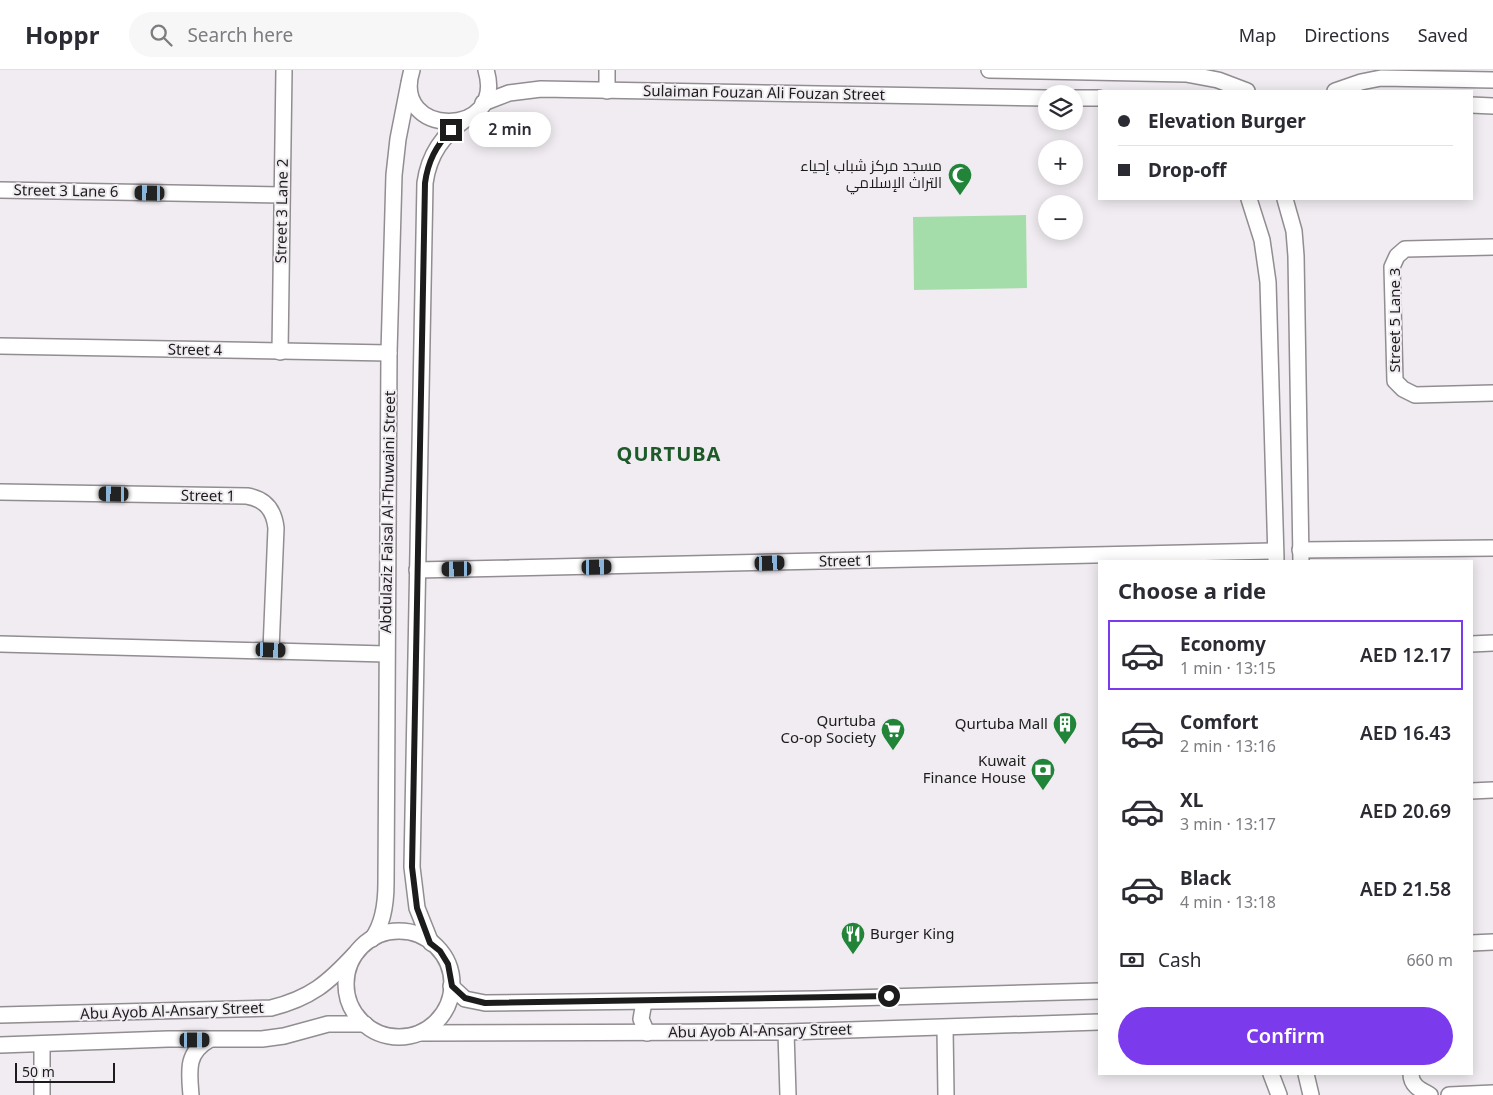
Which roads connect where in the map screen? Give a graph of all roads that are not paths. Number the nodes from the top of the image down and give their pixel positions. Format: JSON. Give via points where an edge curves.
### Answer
{"nodes":[{"id":1,"x":284,"y":70,"type":"edge"},
{"id":2,"x":486,"y":70,"type":"edge"},
{"id":3,"x":607,"y":70,"type":"edge"},
{"id":4,"x":989,"y":70,"type":"edge"},
{"id":5,"x":1371,"y":75,"type":"edge"},
{"id":6,"x":411,"y":76,"type":"edge"},
{"id":7,"x":1493,"y":80,"type":"edge"},
{"id":8,"x":607,"y":90,"type":"junction"},
{"id":9,"x":1244,"y":90,"type":"edge"},
{"id":10,"x":1337,"y":90,"type":"edge"},
{"id":11,"x":1038,"y":98,"type":"edge"},
{"id":12,"x":1083,"y":98,"type":"edge"},
{"id":13,"x":1098,"y":98,"type":"edge"},
{"id":14,"x":483,"y":103,"type":"junction"},
{"id":15,"x":1473,"y":105,"type":"edge"},
{"id":16,"x":1493,"y":106,"type":"edge"},
{"id":17,"x":466,"y":119,"type":"junction"},
{"id":18,"x":0,"y":190,"type":"edge"},
{"id":19,"x":282,"y":196,"type":"junction"},
{"id":20,"x":1249,"y":200,"type":"edge"},
{"id":21,"x":1285,"y":200,"type":"edge"},
{"id":22,"x":1493,"y":247,"type":"edge"},
{"id":23,"x":0,"y":346,"type":"edge"},
{"id":24,"x":280,"y":352,"type":"junction"},
{"id":25,"x":389,"y":353,"type":"junction"},
{"id":26,"x":1493,"y":393,"type":"edge"},
{"id":27,"x":0,"y":492,"type":"edge"},
{"id":28,"x":1493,"y":548,"type":"edge"},
{"id":29,"x":1395,"y":555,"type":"edge"},
{"id":30,"x":1276,"y":556,"type":"edge"},
{"id":31,"x":1301,"y":556,"type":"edge"},
{"id":32,"x":417,"y":570,"type":"junction"},
{"id":33,"x":1493,"y":643,"type":"edge"},
{"id":34,"x":0,"y":644,"type":"edge"},
{"id":35,"x":1473,"y":644,"type":"edge"},
{"id":36,"x":271,"y":650,"type":"junction"},
{"id":37,"x":386,"y":654,"type":"junction"},
{"id":38,"x":1493,"y":790,"type":"edge"},
{"id":39,"x":1473,"y":791,"type":"edge"},
{"id":40,"x":372,"y":939,"type":"junction"},
{"id":41,"x":1493,"y":942,"type":"edge"},
{"id":42,"x":430,"y":943,"type":"junction"},
{"id":43,"x":1473,"y":943,"type":"edge"},
{"id":44,"x":355,"y":954,"type":"junction"},
{"id":45,"x":452,"y":986,"type":"junction"},
{"id":46,"x":1098,"y":991,"type":"edge"},
{"id":47,"x":644,"y":1002,"type":"junction"},
{"id":48,"x":0,"y":1015,"type":"edge"},
{"id":49,"x":1098,"y":1022,"type":"edge"},
{"id":50,"x":364,"y":1024,"type":"junction"},
{"id":51,"x":945,"y":1028,"type":"junction"},
{"id":52,"x":786,"y":1032,"type":"junction"},
{"id":53,"x":420,"y":1033,"type":"junction"},
{"id":54,"x":647,"y":1033,"type":"junction"},
{"id":55,"x":168,"y":1039,"type":"junction"},
{"id":56,"x":209,"y":1040,"type":"junction"},
{"id":57,"x":42,"y":1044,"type":"junction"},
{"id":58,"x":0,"y":1045,"type":"edge"},
{"id":59,"x":189,"y":1063,"type":"junction"},
{"id":60,"x":1271,"y":1075,"type":"edge"},
{"id":61,"x":1306,"y":1075,"type":"edge"},
{"id":62,"x":1411,"y":1075,"type":"edge"},
{"id":63,"x":1493,"y":1093,"type":"edge"},
{"id":64,"x":42,"y":1095,"type":"edge"},
{"id":65,"x":191,"y":1095,"type":"edge"},
{"id":66,"x":788,"y":1095,"type":"edge"},
{"id":67,"x":946,"y":1095,"type":"edge"},
{"id":68,"x":1279,"y":1095,"type":"edge"},
{"id":69,"x":1311,"y":1095,"type":"edge"},
{"id":70,"x":1430,"y":1095,"type":"edge"},
{"id":71,"x":1449,"y":1095,"type":"edge"}],
"edges":[{"from":1,"to":19,"type":"street","name":"Street 3 Lane 2"},
{"from":2,"to":14,"type":"street","via":[[488,87]]},
{"from":3,"to":8,"type":"street"},
{"from":4,"to":9,"type":"street","via":[[1186,74],[1218,80]]},
{"from":5,"to":7,"type":"street"},
{"from":5,"to":10,"type":"street"},
{"from":6,"to":17,"type":"street","via":[[412,97],[425,115],[445,123]]},
{"from":6,"to":25,"type":"street","name":"Abdulaziz Faisal Al-Thuwaini Street","via":[[395,161]]},
{"from":8,"to":11,"type":"street","name":"Sulaiman Fouzan Ali Fouzan Street"},
{"from":8,"to":14,"type":"street","name":"Sulaiman Fouzan Ali Fouzan Street","via":[[530,89]]},
{"from":12,"to":13,"type":"street"},
{"from":14,"to":17,"type":"street","name":"Abdulaziz Faisal Al-Thuwaini Street"},
{"from":15,"to":16,"type":"street"},
{"from":17,"to":32,"type":"street","name":"Abdulaziz Faisal Al-Thuwaini Street","via":[[451,130],[435,151],[425,183]]},
{"from":18,"to":19,"type":"street","name":"Street 3 Lane 6"},
{"from":19,"to":24,"type":"street","name":"Street 3 Lane 2"},
{"from":20,"to":30,"type":"street","via":[[1262,240],[1268,282]]},
{"from":21,"to":31,"type":"street","via":[[1294,231],[1296,256]]},
{"from":22,"to":26,"type":"street","name":"Street 5 Lane 3","via":[[1405,249],[1392,267],[1395,381],[1415,395]]},
{"from":23,"to":24,"type":"street","name":"Street 4"},
{"from":24,"to":25,"type":"street","name":"Street 4"},
{"from":25,"to":37,"type":"street","name":"Abdulaziz Faisal Al-Thuwaini Street"},
{"from":27,"to":36,"type":"street","name":"Street 1","via":[[246,496],[263,502],[271,511],[276,528]]},
{"from":28,"to":29,"type":"street"},
{"from":29,"to":31,"type":"street"},
{"from":30,"to":32,"type":"street","name":"Street 1"},
{"from":32,"to":42,"type":"street","name":"Abdulaziz Faisal Al-Thuwaini Street","via":[[412,867],[417,908]]},
{"from":33,"to":35,"type":"street"},
{"from":34,"to":36,"type":"street"},
{"from":36,"to":37,"type":"street"},
{"from":37,"to":40,"type":"street","name":"Abdulaziz Faisal Al-Thuwaini Street","via":[[386,882],[383,916]]},
{"from":38,"to":39,"type":"street"},
{"from":40,"to":42,"type":"street","via":[[384,933],[404,931]]},
{"from":40,"to":44,"type":"street"},
{"from":41,"to":43,"type":"street"},
{"from":42,"to":45,"type":"street","via":[[448,964]]},
{"from":44,"to":48,"type":"street","name":"Abu Ayob Al-Ansary Street","via":[[320,988],[297,1001],[271,1008]]},
{"from":44,"to":50,"type":"street","via":[[347,970],[345,988],[350,1006]]},
{"from":45,"to":47,"type":"street","name":"Abu Ayob Al-Ansary Street","via":[[465,998],[485,1003]]},
{"from":45,"to":53,"type":"street","via":[[445,1011]]},
{"from":46,"to":47,"type":"street","name":"Abu Ayob Al-Ansary Street"},
{"from":47,"to":54,"type":"street","via":[[641,1019]]},
{"from":49,"to":51,"type":"street","name":"Abu Ayob Al-Ansary Street"},
{"from":50,"to":53,"type":"street","via":[[375,1032],[390,1036]]},
{"from":50,"to":56,"type":"street","name":"Abu Ayob Al-Ansary Street","via":[[328,1024],[262,1039]]},
{"from":51,"to":52,"type":"street","name":"Abu Ayob Al-Ansary Street"},
{"from":51,"to":67,"type":"street"},
{"from":52,"to":54,"type":"street","name":"Abu Ayob Al-Ansary Street"},
{"from":52,"to":66,"type":"street"},
{"from":53,"to":54,"type":"street","name":"Abu Ayob Al-Ansary Street"},
{"from":55,"to":56,"type":"street","name":"Abu Ayob Al-Ansary Street"},
{"from":55,"to":57,"type":"street","name":"Abu Ayob Al-Ansary Street"},
{"from":55,"to":59,"type":"street"},
{"from":56,"to":59,"type":"street","via":[[196,1049]]},
{"from":57,"to":58,"type":"street","name":"Abu Ayob Al-Ansary Street"},
{"from":57,"to":64,"type":"street"},
{"from":59,"to":65,"type":"street"},
{"from":60,"to":68,"type":"street"},
{"from":61,"to":69,"type":"street"},
{"from":62,"to":70,"type":"street","via":[[1417,1087]]},
{"from":63,"to":71,"type":"street"}]}
